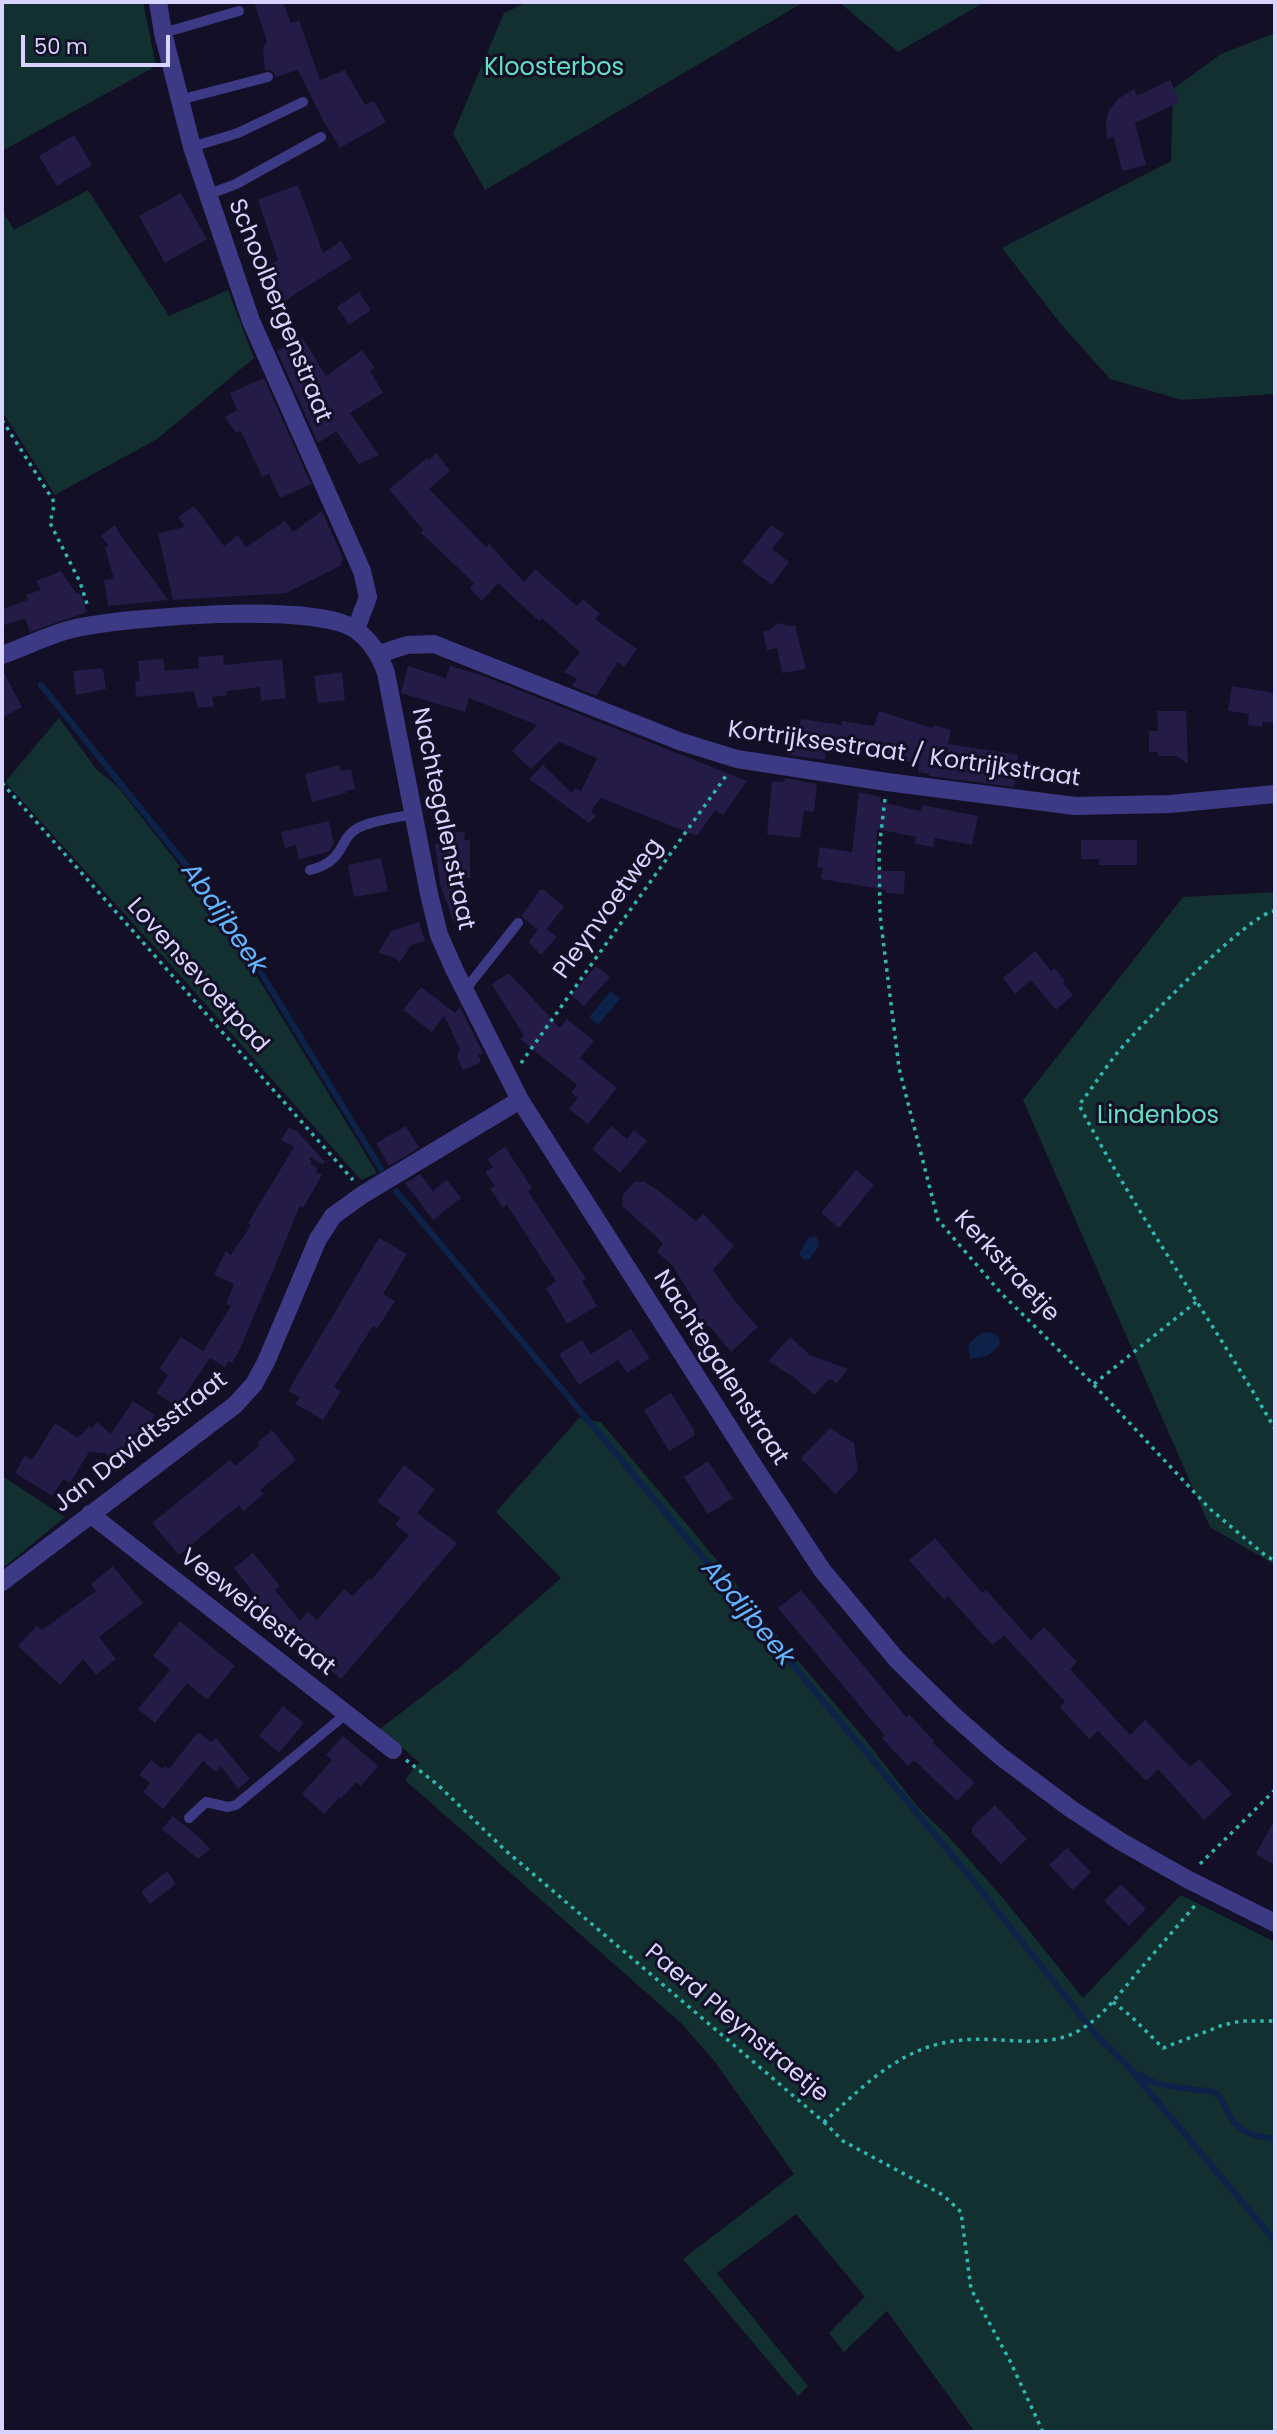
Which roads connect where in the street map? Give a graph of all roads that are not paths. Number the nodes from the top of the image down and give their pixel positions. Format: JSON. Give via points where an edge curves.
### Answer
{"nodes":[{"id":1,"x":158,"y":2,"type":"edge"},
{"id":2,"x":239,"y":11,"type":"dead end"},
{"id":3,"x":163,"y":33,"type":"junction"},
{"id":4,"x":268,"y":77,"type":"dead end"},
{"id":5,"x":179,"y":100,"type":"junction"},
{"id":6,"x":303,"y":102,"type":"dead end"},
{"id":7,"x":321,"y":137,"type":"dead end"},
{"id":8,"x":192,"y":147,"type":"junction"},
{"id":9,"x":207,"y":195,"type":"junction"},
{"id":10,"x":356,"y":629,"type":"junction"},
{"id":11,"x":379,"y":654,"type":"junction"},
{"id":12,"x":2,"y":655,"type":"edge"},
{"id":13,"x":1275,"y":794,"type":"edge"},
{"id":14,"x":413,"y":814,"type":"junction"},
{"id":15,"x":310,"y":870,"type":"dead end"},
{"id":16,"x":519,"y":923,"type":"dead end"},
{"id":17,"x":465,"y":990,"type":"junction"},
{"id":18,"x":520,"y":1100,"type":"junction"},
{"id":19,"x":90,"y":1514,"type":"junction"},
{"id":20,"x":2,"y":1582,"type":"edge"},
{"id":21,"x":346,"y":1714,"type":"junction"},
{"id":22,"x":394,"y":1750,"type":"road end"},
{"id":23,"x":189,"y":1818,"type":"dead end"},
{"id":24,"x":1275,"y":1923,"type":"edge"}],
"edges":[{"from":1,"to":3,"type":"street","name":"Schoolbergenstraat"},
{"from":2,"to":3,"type":"lane"},
{"from":3,"to":5,"type":"street","name":"Schoolbergenstraat"},
{"from":4,"to":5,"type":"lane"},
{"from":5,"to":8,"type":"street","name":"Schoolbergenstraat"},
{"from":6,"to":8,"type":"lane","via":[[239,133]]},
{"from":7,"to":9,"type":"lane"},
{"from":8,"to":9,"type":"street","name":"Schoolbergenstraat"},
{"from":9,"to":10,"type":"street","name":"Schoolbergenstraat","via":[[251,320],[362,571],[368,597]]},
{"from":10,"to":11,"type":"street"},
{"from":10,"to":12,"type":"street","via":[[310,617],[174,616],[69,630]]},
{"from":11,"to":13,"type":"street","name":"Kortrijksestraat / Kortrijkstraat","via":[[407,645],[435,644],[679,741],[737,759],[1075,806],[1170,804]]},
{"from":11,"to":14,"type":"street","name":"Nachtegalenstraat"},
{"from":14,"to":15,"type":"lane","via":[[358,828],[324,867]]},
{"from":14,"to":17,"type":"street","name":"Nachtegalenstraat","via":[[439,935]]},
{"from":16,"to":17,"type":"lane"},
{"from":17,"to":18,"type":"street","name":"Nachtegalenstraat"},
{"from":18,"to":19,"type":"street","name":"Jan Davidtsstraat","via":[[333,1216],[317,1239],[254,1384],[236,1405]]},
{"from":18,"to":24,"type":"street","name":"Nachtegalenstraat","via":[[822,1570],[906,1669],[1000,1756],[1071,1809],[1187,1879]]},
{"from":19,"to":20,"type":"street","name":"Jan Davidtsstraat"},
{"from":19,"to":21,"type":"street","name":"Veeweidestraat"},
{"from":21,"to":22,"type":"street","name":"Veeweidestraat"},
{"from":21,"to":23,"type":"lane","via":[[236,1805],[206,1802]]}]}
